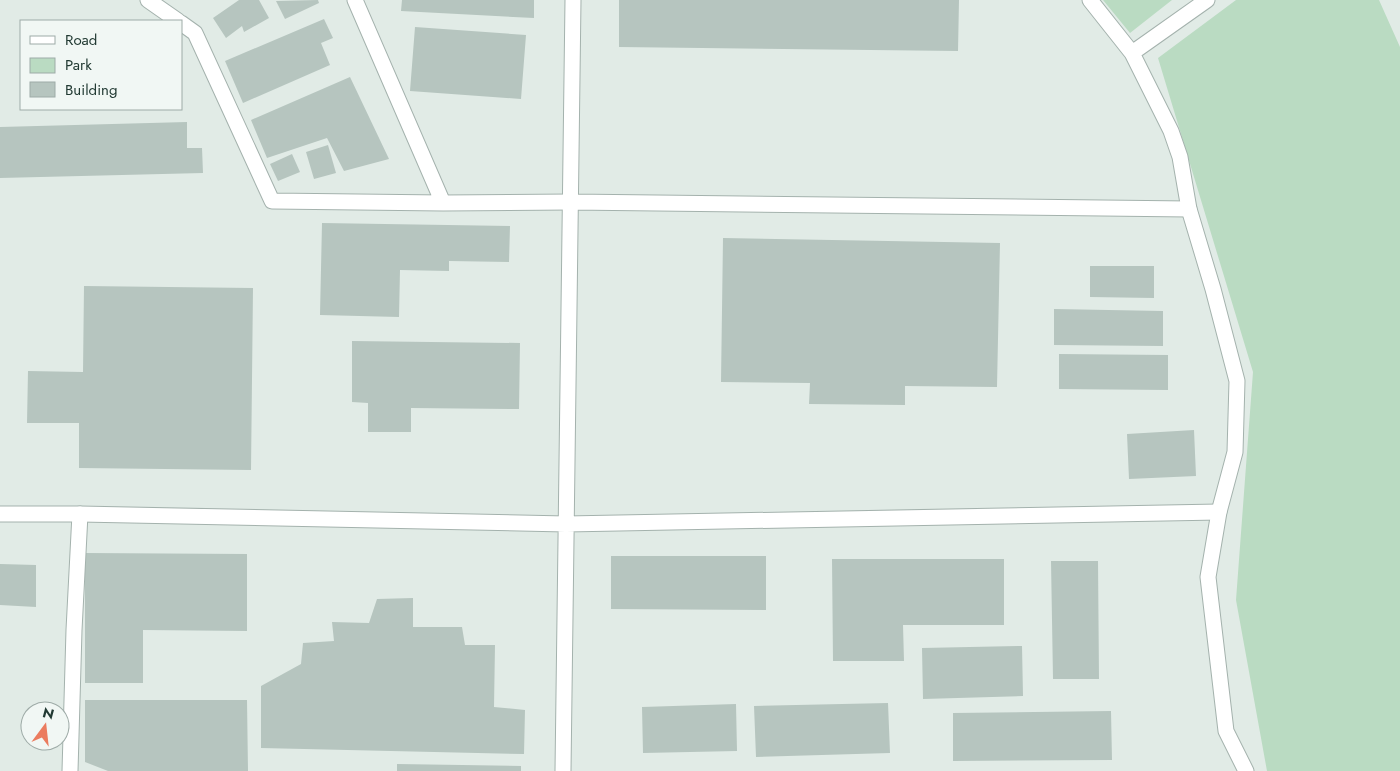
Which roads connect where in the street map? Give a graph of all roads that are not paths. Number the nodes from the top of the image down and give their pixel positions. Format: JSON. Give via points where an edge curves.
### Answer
{"nodes":[{"id":1,"x":148,"y":0,"type":"edge"},
{"id":2,"x":355,"y":0,"type":"edge"},
{"id":3,"x":573,"y":0,"type":"edge"},
{"id":4,"x":1090,"y":0,"type":"edge"},
{"id":5,"x":1207,"y":0,"type":"edge"},
{"id":6,"x":177,"y":20,"type":"edge"},
{"id":7,"x":182,"y":23,"type":"edge"},
{"id":8,"x":1132,"y":53,"type":"junction"},
{"id":9,"x":571,"y":202,"type":"junction"},
{"id":10,"x":443,"y":203,"type":"junction"},
{"id":11,"x":1189,"y":209,"type":"junction"},
{"id":12,"x":1219,"y":512,"type":"junction"},
{"id":13,"x":0,"y":514,"type":"edge"},
{"id":14,"x":80,"y":514,"type":"junction"},
{"id":15,"x":566,"y":524,"type":"junction"},
{"id":16,"x":70,"y":771,"type":"edge"},
{"id":17,"x":562,"y":771,"type":"edge"},
{"id":18,"x":1246,"y":771,"type":"edge"}],
"edges":[{"from":1,"to":6,"type":"street"},
{"from":2,"to":10,"type":"street"},
{"from":3,"to":9,"type":"street"},
{"from":4,"to":8,"type":"street"},
{"from":5,"to":8,"type":"street"},
{"from":7,"to":10,"type":"street","via":[[195,33],[272,201]]},
{"from":8,"to":11,"type":"street","via":[[1171,130],[1180,157]]},
{"from":9,"to":10,"type":"street"},
{"from":9,"to":11,"type":"street"},
{"from":9,"to":15,"type":"street"},
{"from":11,"to":12,"type":"street","via":[[1237,380],[1235,452]]},
{"from":12,"to":15,"type":"street"},
{"from":12,"to":18,"type":"street","via":[[1209,587],[1226,731]]},
{"from":13,"to":14,"type":"street"},
{"from":14,"to":15,"type":"street"},
{"from":14,"to":16,"type":"street"},
{"from":15,"to":17,"type":"street"}]}
